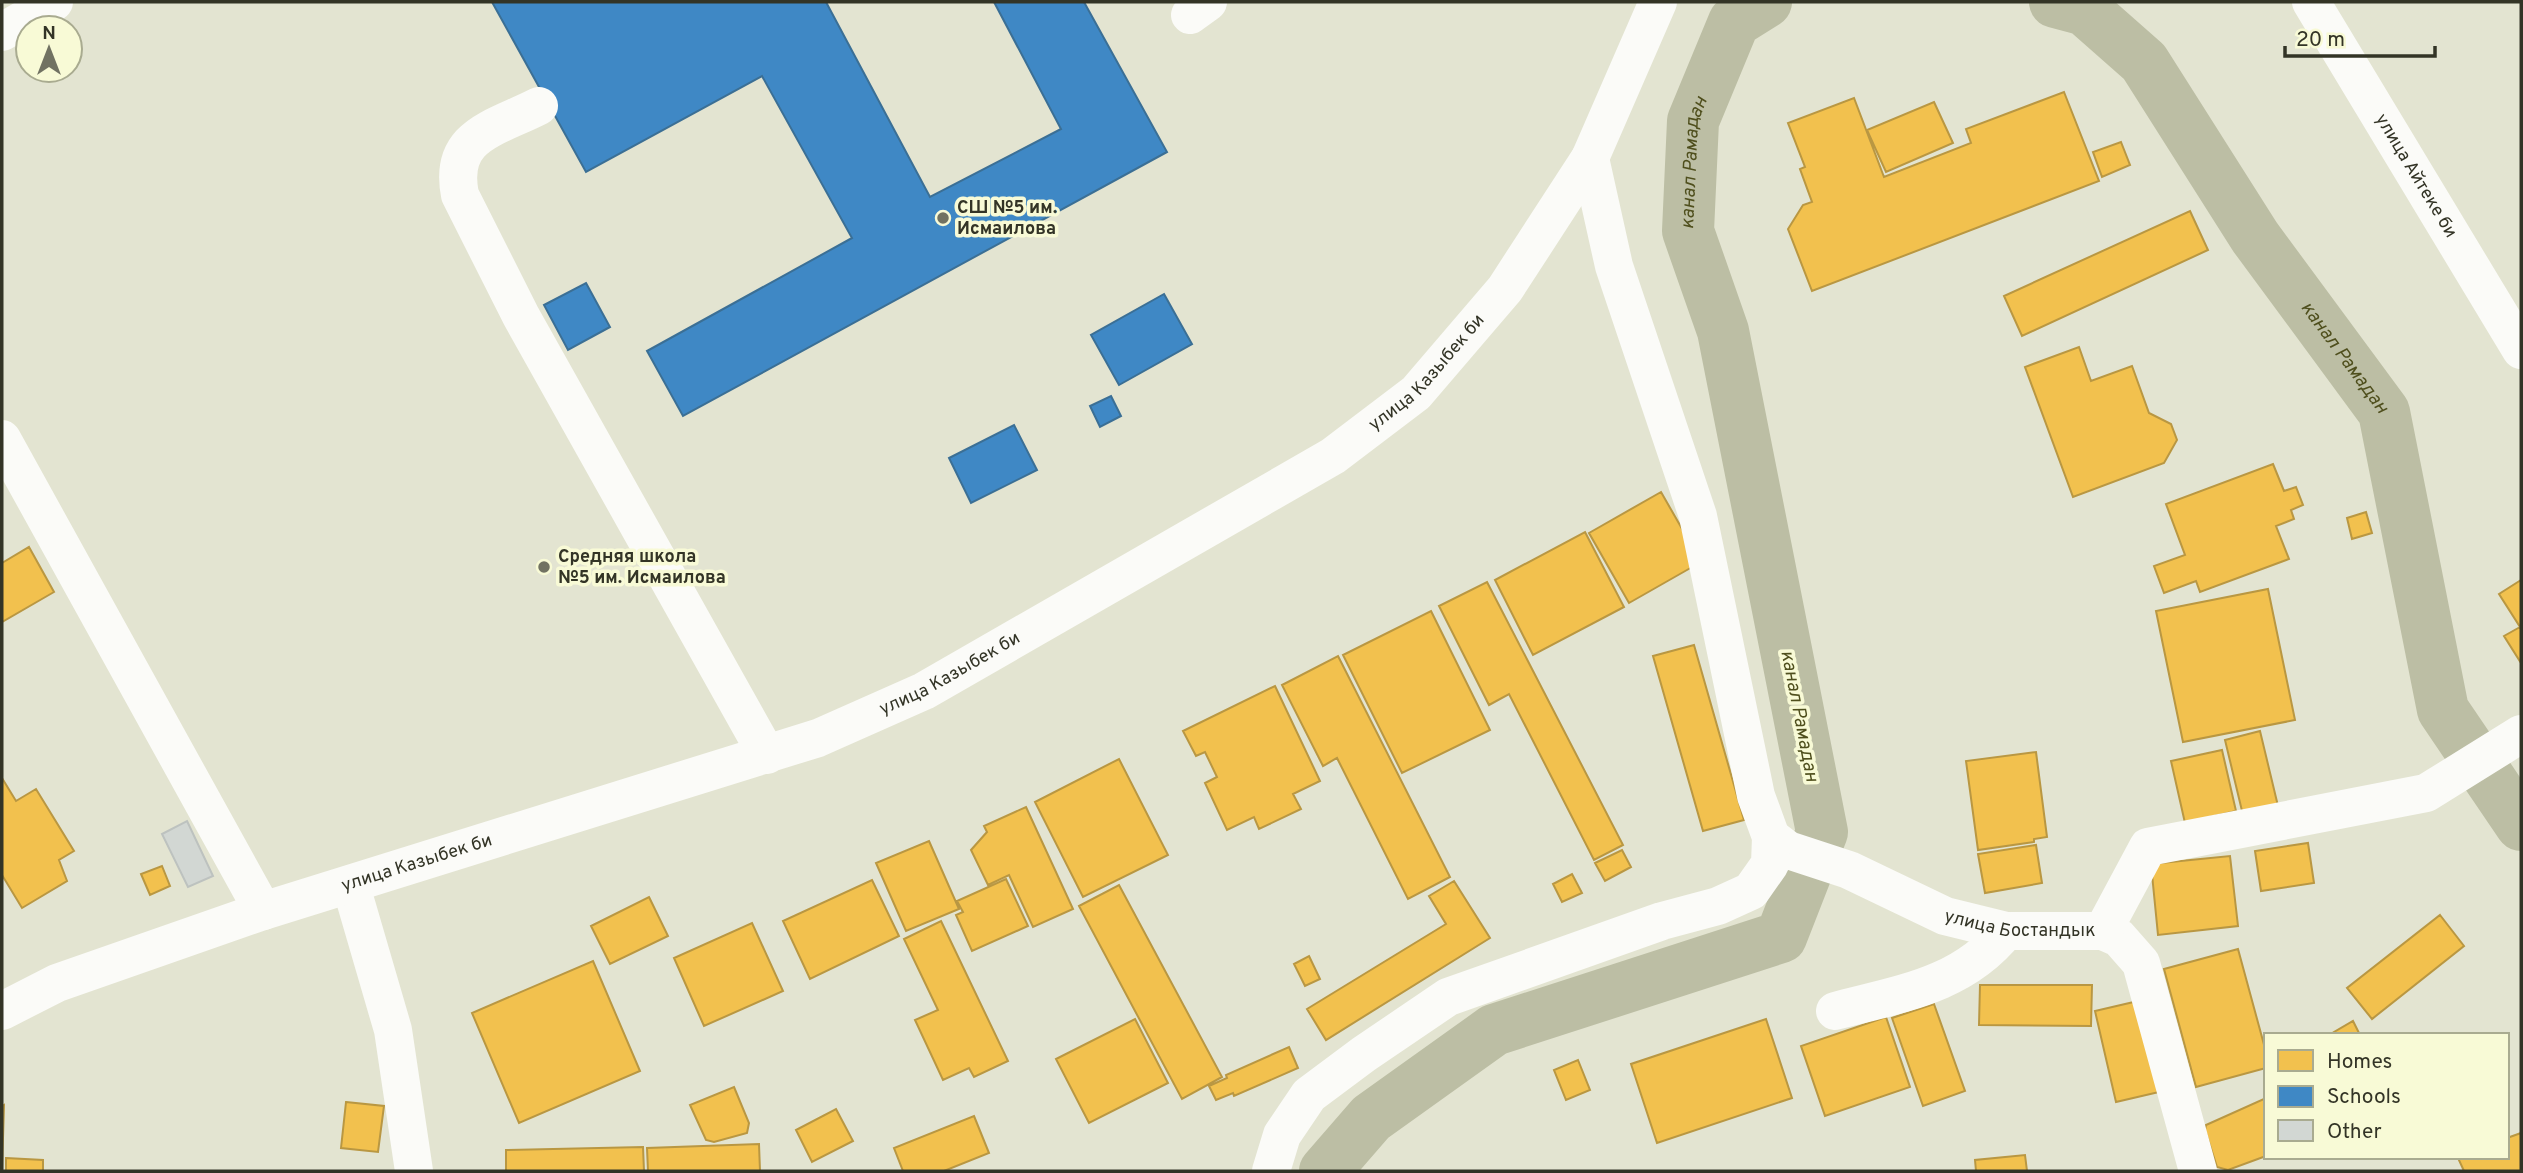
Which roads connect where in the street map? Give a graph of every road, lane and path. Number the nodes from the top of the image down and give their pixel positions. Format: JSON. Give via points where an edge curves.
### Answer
{"nodes":[{"id":1,"x":54,"y":2,"type":"edge"},
{"id":2,"x":1658,"y":2,"type":"edge"},
{"id":3,"x":2311,"y":2,"type":"edge"},
{"id":4,"x":2,"y":32,"type":"edge"},
{"id":5,"x":539,"y":106,"type":"dead end"},
{"id":6,"x":1590,"y":158,"type":"junction"},
{"id":7,"x":2521,"y":350,"type":"edge"},
{"id":8,"x":2,"y":439,"type":"edge"},
{"id":9,"x":2521,"y":734,"type":"edge"},
{"id":10,"x":767,"y":755,"type":"junction"},
{"id":11,"x":1780,"y":843,"type":"junction"},
{"id":12,"x":351,"y":886,"type":"junction"},
{"id":13,"x":263,"y":911,"type":"junction"},
{"id":14,"x":2006,"y":930,"type":"junction"},
{"id":15,"x":2103,"y":930,"type":"junction"},
{"id":16,"x":2,"y":1011,"type":"edge"},
{"id":17,"x":1835,"y":1011,"type":"dead end"},
{"id":18,"x":414,"y":1171,"type":"edge"},
{"id":19,"x":1271,"y":1171,"type":"edge"},
{"id":20,"x":2198,"y":1171,"type":"edge"}],
"edges":[{"from":1,"to":4,"type":"street"},
{"from":2,"to":6,"type":"street","name":"улица Казыбек би"},
{"from":3,"to":7,"type":"street","name":"улица Айтеке би"},
{"from":5,"to":10,"type":"street","via":[[469,142],[456,174],[460,195],[521,316]]},
{"from":6,"to":10,"type":"street","name":"улица Казыбек би","via":[[1504,289],[1416,393],[1333,456],[924,691],[818,738]]},
{"from":6,"to":11,"type":"street","via":[[1614,267],[1698,516],[1756,796]]},
{"from":8,"to":13,"type":"street"},
{"from":9,"to":15,"type":"street","via":[[2426,793],[2148,847]]},
{"from":10,"to":12,"type":"street","name":"улица Казыбек би"},
{"from":11,"to":14,"type":"street","name":"улица Бостандык","via":[[1945,916]]},
{"from":11,"to":19,"type":"street","via":[[1751,891],[1448,997],[1309,1096],[1282,1135]]},
{"from":12,"to":13,"type":"street","name":"улица Казыбек би"},
{"from":12,"to":18,"type":"street","via":[[393,1030]]},
{"from":13,"to":16,"type":"street","name":"улица Казыбек би","via":[[57,983]]},
{"from":14,"to":15,"type":"street","name":"улица Бостандык"},
{"from":14,"to":17,"type":"street","via":[[1993,946],[1944,981]]},
{"from":15,"to":20,"type":"street","name":"улица Бостандык","via":[[2119,938],[2141,963]]}]}
